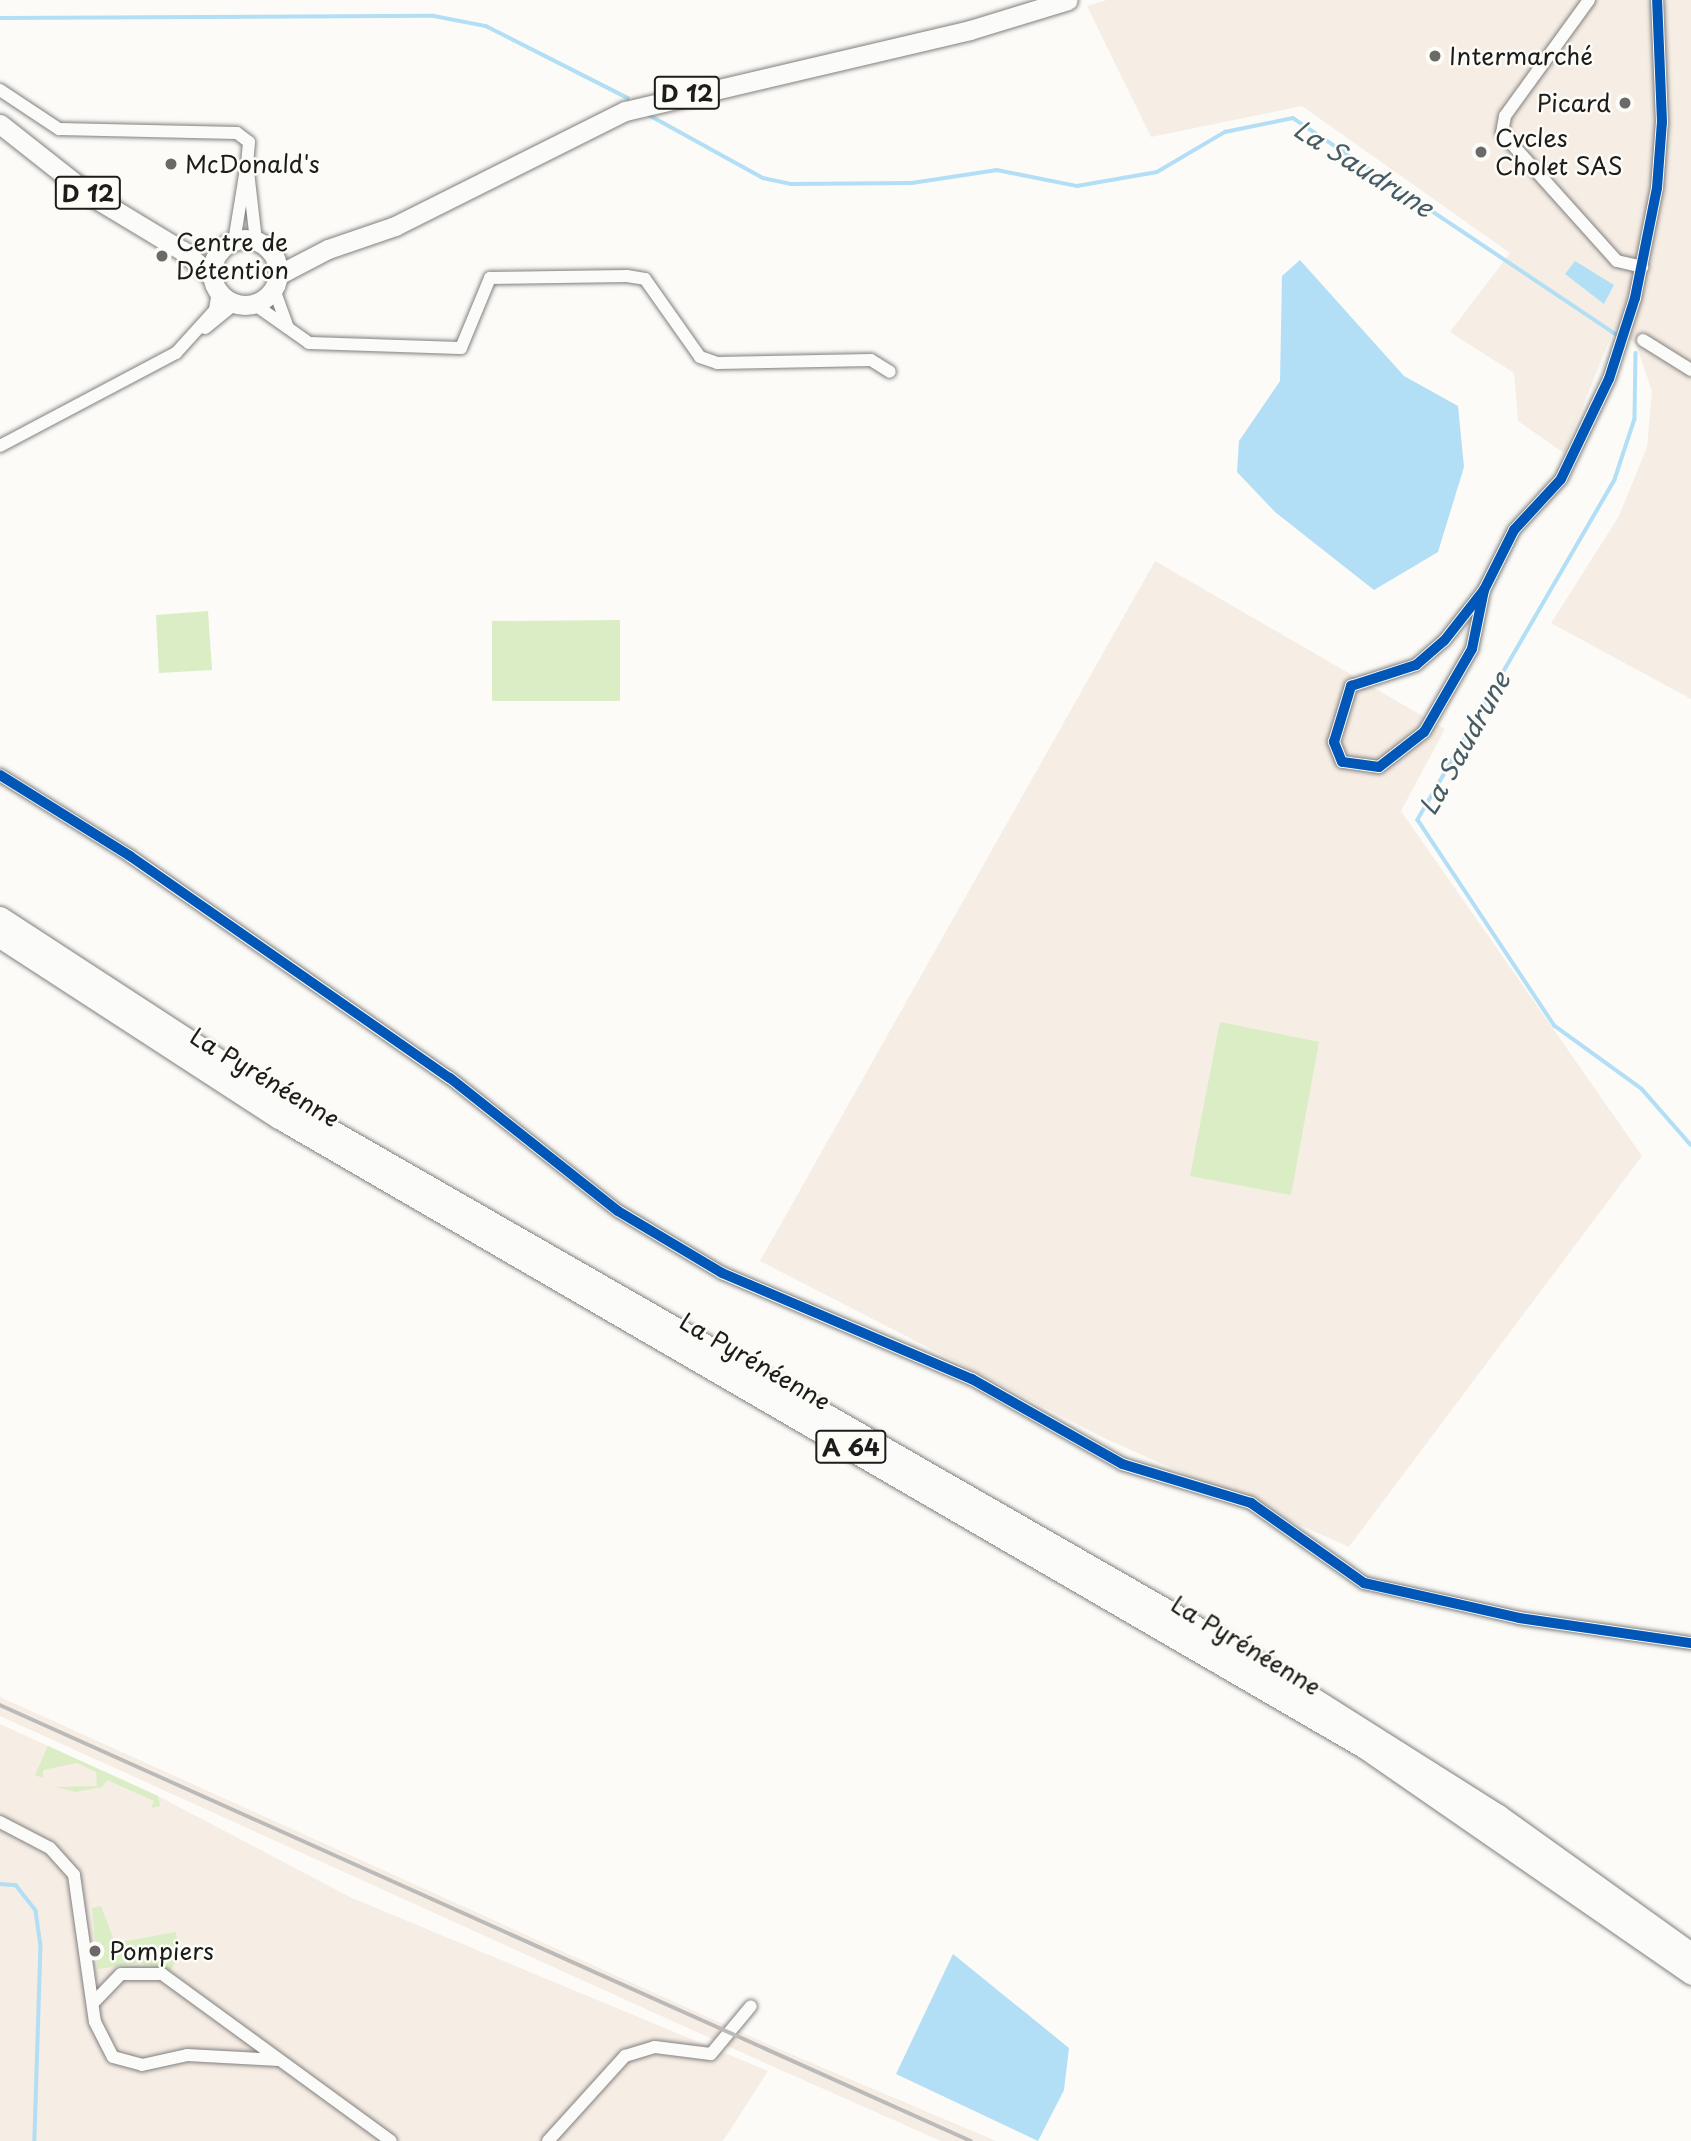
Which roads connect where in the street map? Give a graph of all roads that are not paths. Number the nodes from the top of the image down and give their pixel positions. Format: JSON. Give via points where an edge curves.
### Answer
{"nodes":[{"id":1,"x":1068,"y":0,"type":"edge"},
{"id":2,"x":1589,"y":0,"type":"edge"},
{"id":3,"x":1657,"y":0,"type":"edge"},
{"id":4,"x":0,"y":90,"type":"edge"},
{"id":5,"x":0,"y":124,"type":"edge"},
{"id":6,"x":247,"y":163,"type":"junction"},
{"id":7,"x":256,"y":241,"type":"junction"},
{"id":8,"x":228,"y":246,"type":"junction"},
{"id":9,"x":328,"y":249,"type":"junction"},
{"id":10,"x":183,"y":251,"type":"junction"},
{"id":11,"x":273,"y":254,"type":"junction"},
{"id":12,"x":1642,"y":267,"type":"junction"},
{"id":13,"x":276,"y":282,"type":"junction"},
{"id":14,"x":216,"y":284,"type":"junction"},
{"id":15,"x":245,"y":304,"type":"junction"},
{"id":16,"x":288,"y":329,"type":"junction"},
{"id":17,"x":199,"y":331,"type":"junction"},
{"id":18,"x":1643,"y":340,"type":"dead end"},
{"id":19,"x":1691,"y":370,"type":"edge"},
{"id":20,"x":890,"y":372,"type":"dead end"},
{"id":21,"x":0,"y":446,"type":"edge"},
{"id":22,"x":1484,"y":590,"type":"junction"},
{"id":23,"x":0,"y":775,"type":"edge"},
{"id":24,"x":0,"y":917,"type":"edge"},
{"id":25,"x":0,"y":937,"type":"edge"},
{"id":26,"x":1691,"y":1643,"type":"edge"},
{"id":27,"x":0,"y":1822,"type":"edge"},
{"id":28,"x":1691,"y":1953,"type":"edge"},
{"id":29,"x":1691,"y":1974,"type":"edge"},
{"id":30,"x":93,"y":2003,"type":"junction"},
{"id":31,"x":751,"y":2006,"type":"dead end"},
{"id":32,"x":279,"y":2060,"type":"junction"},
{"id":33,"x":391,"y":2141,"type":"edge"},
{"id":34,"x":548,"y":2141,"type":"edge"}],
"edges":[{"from":1,"to":9,"type":"main road","number":"D 12","via":[[970,30],[654,101],[566,137],[396,226]]},
{"from":2,"to":12,"type":"street","via":[[1505,116],[1502,133],[1617,261]]},
{"from":3,"to":12,"type":"street","via":[[1662,122]]},
{"from":4,"to":6,"type":"street","via":[[59,129],[237,133],[249,142]]},
{"from":5,"to":10,"type":"main road","number":"D 12","via":[[90,195]]},
{"from":6,"to":7,"type":"street"},
{"from":6,"to":8,"type":"street"},
{"from":7,"to":8,"type":"main road"},
{"from":7,"to":11,"type":"main road"},
{"from":8,"to":10,"type":"main road"},
{"from":8,"to":14,"type":"main road"},
{"from":9,"to":11,"type":"main road","number":"D 12"},
{"from":9,"to":13,"type":"main road","number":"D 12"},
{"from":10,"to":14,"type":"main road","number":"D 12"},
{"from":11,"to":13,"type":"main road"},
{"from":12,"to":22,"type":"street","via":[[1625,333],[1584,435],[1561,479],[1514,530]]},
{"from":13,"to":15,"type":"main road"},
{"from":13,"to":16,"type":"street"},
{"from":14,"to":15,"type":"main road"},
{"from":14,"to":17,"type":"street"},
{"from":15,"to":16,"type":"street"},
{"from":15,"to":17,"type":"street"},
{"from":16,"to":20,"type":"street","via":[[324,345],[461,348],[490,278],[627,276],[645,279],[699,357],[717,363],[871,360]]},
{"from":17,"to":21,"type":"street","via":[[164,361]]},
{"from":18,"to":19,"type":"street"},
{"from":22,"to":22,"type":"street","via":[[1416,664],[1351,685],[1334,742],[1342,762],[1379,767],[1424,732],[1472,649]]},
{"from":23,"to":26,"type":"street","via":[[130,856],[450,1078],[618,1211],[722,1273],[972,1379],[1122,1464],[1251,1503],[1364,1583],[1519,1618]]},
{"from":24,"to":28,"type":"highway","name":"La Pyrénéenne","number":"A 64","via":[[296,1110],[1264,1667],[1498,1815]]},
{"from":25,"to":29,"type":"highway","name":"La Pyrénéenne","number":"A 64","via":[[279,1118],[1353,1741]]},
{"from":27,"to":30,"type":"street","via":[[50,1848],[74,1875]]},
{"from":30,"to":32,"type":"street","via":[[105,2047],[132,2064],[225,2053]]},
{"from":30,"to":32,"type":"street","via":[[121,1974],[162,1974]]},
{"from":31,"to":34,"type":"street","via":[[711,2054],[655,2047],[625,2056]]},
{"from":32,"to":33,"type":"street"}]}
